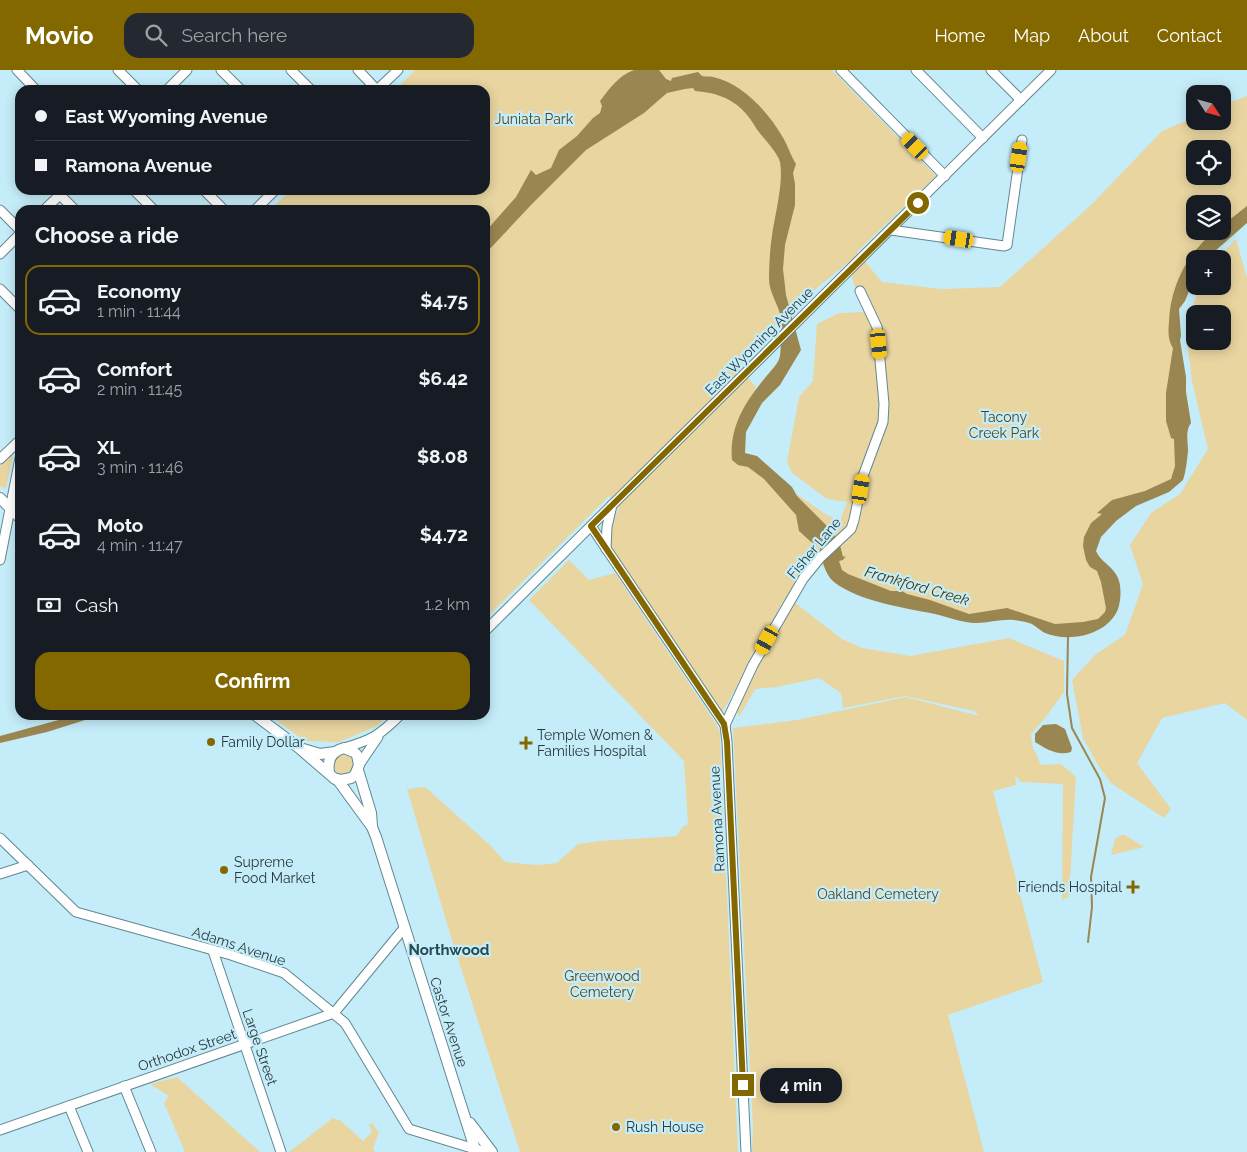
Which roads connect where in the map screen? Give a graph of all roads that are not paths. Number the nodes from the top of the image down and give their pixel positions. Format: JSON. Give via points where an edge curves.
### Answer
{"nodes":[{"id":1,"x":16,"y":70,"type":"edge"},
{"id":2,"x":118,"y":70,"type":"edge"},
{"id":3,"x":187,"y":70,"type":"edge"},
{"id":4,"x":221,"y":70,"type":"edge"},
{"id":5,"x":291,"y":70,"type":"edge"},
{"id":6,"x":358,"y":70,"type":"edge"},
{"id":7,"x":398,"y":70,"type":"edge"},
{"id":8,"x":841,"y":70,"type":"edge"},
{"id":9,"x":916,"y":70,"type":"edge"},
{"id":10,"x":991,"y":70,"type":"edge"},
{"id":11,"x":1051,"y":70,"type":"edge"},
{"id":12,"x":31,"y":85,"type":"edge"},
{"id":13,"x":133,"y":85,"type":"edge"},
{"id":14,"x":173,"y":85,"type":"edge"},
{"id":15,"x":236,"y":85,"type":"edge"},
{"id":16,"x":306,"y":85,"type":"edge"},
{"id":17,"x":372,"y":85,"type":"edge"},
{"id":18,"x":382,"y":85,"type":"edge"},
{"id":19,"x":1021,"y":100,"type":"junction"},
{"id":20,"x":983,"y":138,"type":"junction"},
{"id":21,"x":1022,"y":140,"type":"dead end"},
{"id":22,"x":945,"y":176,"type":"junction"},
{"id":23,"x":59,"y":195,"type":"edge"},
{"id":24,"x":139,"y":195,"type":"edge"},
{"id":25,"x":209,"y":195,"type":"edge"},
{"id":26,"x":269,"y":195,"type":"edge"},
{"id":27,"x":49,"y":205,"type":"edge"},
{"id":28,"x":149,"y":205,"type":"edge"},
{"id":29,"x":219,"y":205,"type":"edge"},
{"id":30,"x":260,"y":205,"type":"edge"},
{"id":31,"x":0,"y":210,"type":"edge"},
{"id":32,"x":15,"y":225,"type":"edge"},
{"id":33,"x":891,"y":230,"type":"junction"},
{"id":34,"x":15,"y":239,"type":"edge"},
{"id":35,"x":0,"y":254,"type":"edge"},
{"id":36,"x":0,"y":289,"type":"edge"},
{"id":37,"x":860,"y":291,"type":"dead end"},
{"id":38,"x":15,"y":305,"type":"edge"},
{"id":39,"x":15,"y":445,"type":"edge"},
{"id":40,"x":0,"y":459,"type":"edge"},
{"id":41,"x":15,"y":483,"type":"edge"},
{"id":42,"x":0,"y":498,"type":"edge"},
{"id":43,"x":612,"y":505,"type":"junction"},
{"id":44,"x":10,"y":508,"type":"junction"},
{"id":45,"x":15,"y":513,"type":"edge"},
{"id":46,"x":591,"y":526,"type":"junction"},
{"id":47,"x":606,"y":550,"type":"junction"},
{"id":48,"x":0,"y":560,"type":"edge"},
{"id":49,"x":490,"y":626,"type":"edge"},
{"id":50,"x":262,"y":720,"type":"edge"},
{"id":51,"x":395,"y":720,"type":"edge"},
{"id":52,"x":724,"y":724,"type":"junction"},
{"id":53,"x":380,"y":735,"type":"junction"},
{"id":54,"x":299,"y":748,"type":"junction"},
{"id":55,"x":340,"y":750,"type":"junction"},
{"id":56,"x":359,"y":767,"type":"junction"},
{"id":57,"x":329,"y":772,"type":"junction"},
{"id":58,"x":337,"y":779,"type":"junction"},
{"id":59,"x":372,"y":827,"type":"junction"},
{"id":60,"x":0,"y":838,"type":"edge"},
{"id":61,"x":28,"y":865,"type":"junction"},
{"id":62,"x":0,"y":874,"type":"edge"},
{"id":63,"x":405,"y":927,"type":"junction"},
{"id":64,"x":213,"y":951,"type":"junction"},
{"id":65,"x":334,"y":1013,"type":"junction"},
{"id":66,"x":244,"y":1045,"type":"junction"},
{"id":67,"x":124,"y":1086,"type":"junction"},
{"id":68,"x":69,"y":1106,"type":"junction"},
{"id":69,"x":463,"y":1112,"type":"junction"},
{"id":70,"x":0,"y":1130,"type":"edge"},
{"id":71,"x":479,"y":1150,"type":"edge"},
{"id":72,"x":88,"y":1152,"type":"edge"},
{"id":73,"x":151,"y":1152,"type":"edge"},
{"id":74,"x":281,"y":1152,"type":"edge"},
{"id":75,"x":492,"y":1152,"type":"edge"},
{"id":76,"x":746,"y":1152,"type":"edge"}],
"edges":[{"from":1,"to":12,"type":"street"},
{"from":2,"to":13,"type":"street"},
{"from":3,"to":14,"type":"street"},
{"from":4,"to":15,"type":"street"},
{"from":5,"to":16,"type":"street"},
{"from":6,"to":17,"type":"street"},
{"from":7,"to":18,"type":"street"},
{"from":8,"to":22,"type":"street"},
{"from":9,"to":20,"type":"street"},
{"from":10,"to":19,"type":"street"},
{"from":11,"to":19,"type":"street","name":"East Wyoming Avenue"},
{"from":19,"to":20,"type":"street","name":"East Wyoming Avenue"},
{"from":20,"to":22,"type":"street","name":"East Wyoming Avenue"},
{"from":21,"to":33,"type":"street","via":[[1006,245]]},
{"from":22,"to":33,"type":"street","name":"East Wyoming Avenue"},
{"from":23,"to":27,"type":"street"},
{"from":24,"to":28,"type":"street"},
{"from":25,"to":29,"type":"street"},
{"from":26,"to":30,"type":"street"},
{"from":31,"to":32,"type":"street"},
{"from":33,"to":43,"type":"street","name":"East Wyoming Avenue"},
{"from":34,"to":35,"type":"street"},
{"from":36,"to":38,"type":"street"},
{"from":37,"to":52,"type":"street","name":"Fisher Lane","via":[[878,327],[884,404],[883,422],[863,476],[854,520],[851,529],[803,579],[753,665]]},
{"from":39,"to":40,"type":"street"},
{"from":41,"to":44,"type":"street"},
{"from":42,"to":44,"type":"main road"},
{"from":43,"to":46,"type":"street","name":"East Wyoming Avenue"},
{"from":43,"to":47,"type":"street"},
{"from":44,"to":45,"type":"main road"},
{"from":44,"to":48,"type":"street"},
{"from":46,"to":47,"type":"street","name":"Ramona Avenue"},
{"from":46,"to":49,"type":"street","name":"East Wyoming Avenue"},
{"from":47,"to":52,"type":"street","name":"Ramona Avenue"},
{"from":50,"to":54,"type":"main road"},
{"from":51,"to":53,"type":"street"},
{"from":52,"to":76,"type":"street","name":"Ramona Avenue","via":[[728,752]]},
{"from":53,"to":55,"type":"street"},
{"from":53,"to":56,"type":"street"},
{"from":54,"to":55,"type":"main road","via":[[320,754]]},
{"from":54,"to":57,"type":"main road"},
{"from":55,"to":56,"type":"main road","via":[[349,749],[357,755]]},
{"from":55,"to":57,"type":"main road","via":[[329,761]]},
{"from":56,"to":58,"type":"main road","via":[[351,778]]},
{"from":56,"to":59,"type":"main road","name":"Castor Avenue","via":[[372,812]]},
{"from":57,"to":58,"type":"main road"},
{"from":58,"to":59,"type":"main road","name":"Castor Avenue"},
{"from":59,"to":63,"type":"main road","name":"Castor Avenue"},
{"from":60,"to":61,"type":"street","name":"Adams Avenue"},
{"from":61,"to":62,"type":"street"},
{"from":61,"to":64,"type":"street","name":"Adams Avenue","via":[[76,912]]},
{"from":63,"to":65,"type":"street"},
{"from":63,"to":69,"type":"main road","name":"Castor Avenue"},
{"from":64,"to":65,"type":"street","name":"Adams Avenue","via":[[284,972]]},
{"from":64,"to":66,"type":"street","name":"Large Street"},
{"from":65,"to":66,"type":"street","name":"Orthodox Street"},
{"from":65,"to":71,"type":"street","name":"Adams Avenue","via":[[345,1023],[409,1129]]},
{"from":66,"to":67,"type":"street","name":"Orthodox Street"},
{"from":66,"to":74,"type":"street","name":"Large Street"},
{"from":67,"to":68,"type":"street","name":"Orthodox Street"},
{"from":67,"to":73,"type":"street"},
{"from":68,"to":70,"type":"street","name":"Orthodox Street"},
{"from":68,"to":72,"type":"street"},
{"from":69,"to":71,"type":"main road","name":"Castor Avenue"},
{"from":69,"to":75,"type":"main road","name":"Castor Avenue"}]}
